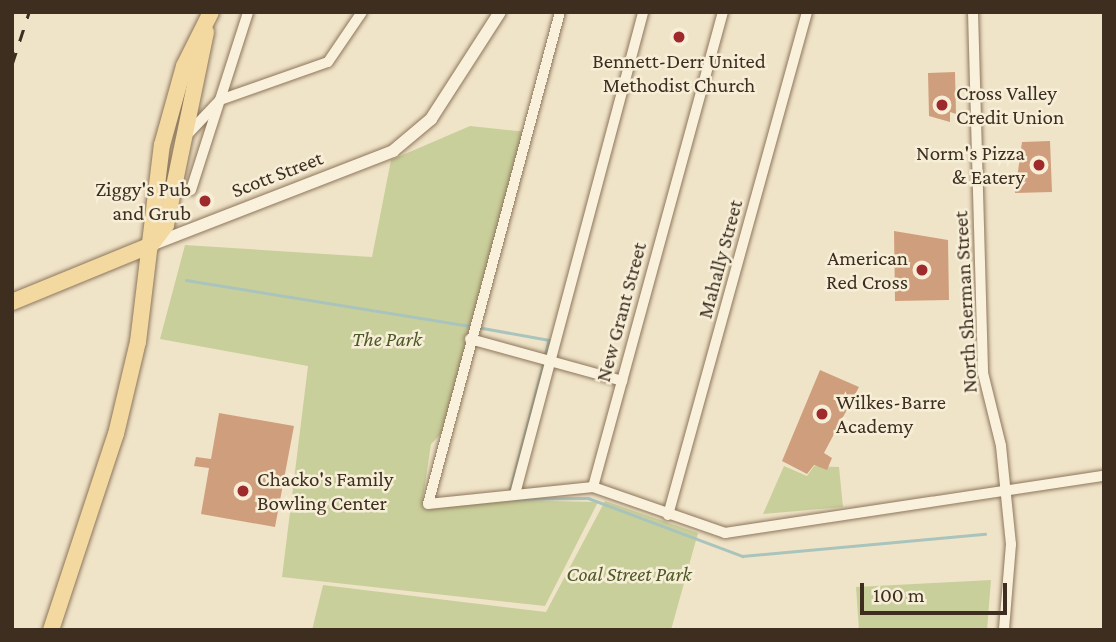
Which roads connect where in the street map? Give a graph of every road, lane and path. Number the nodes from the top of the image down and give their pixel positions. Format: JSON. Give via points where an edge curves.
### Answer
{"nodes":[{"id":1,"x":248,"y":12,"type":"edge"},
{"id":2,"x":362,"y":12,"type":"edge"},
{"id":3,"x":500,"y":12,"type":"edge"},
{"id":4,"x":560,"y":12,"type":"edge"},
{"id":5,"x":643,"y":12,"type":"edge"},
{"id":6,"x":723,"y":12,"type":"edge"},
{"id":7,"x":807,"y":12,"type":"edge"},
{"id":8,"x":974,"y":12,"type":"edge"},
{"id":9,"x":209,"y":18,"type":"edge"},
{"id":10,"x":220,"y":100,"type":"junction"},
{"id":11,"x":180,"y":142,"type":"junction"},
{"id":12,"x":191,"y":190,"type":"dead end"},
{"id":13,"x":150,"y":245,"type":"junction"},
{"id":14,"x":12,"y":302,"type":"edge"},
{"id":15,"x":470,"y":339,"type":"junction"},
{"id":16,"x":547,"y":362,"type":"junction"},
{"id":17,"x":622,"y":381,"type":"junction"},
{"id":18,"x":1104,"y":476,"type":"edge"},
{"id":19,"x":593,"y":487,"type":"junction"},
{"id":20,"x":1007,"y":487,"type":"junction"},
{"id":21,"x":515,"y":494,"type":"junction"},
{"id":22,"x":668,"y":515,"type":"junction"},
{"id":23,"x":51,"y":630,"type":"edge"},
{"id":24,"x":1004,"y":630,"type":"edge"}],
"edges":[{"from":1,"to":10,"type":"street"},
{"from":2,"to":10,"type":"street","via":[[328,62]]},
{"from":3,"to":13,"type":"street","name":"Scott Street","via":[[431,119],[393,151]]},
{"from":4,"to":15,"type":"street"},
{"from":5,"to":16,"type":"street"},
{"from":6,"to":17,"type":"street","name":"New Grant Street"},
{"from":7,"to":22,"type":"street","name":"Mahally Street"},
{"from":8,"to":20,"type":"street","name":"North Sherman Street","via":[[983,373]]},
{"from":9,"to":11,"type":"main road"},
{"from":9,"to":13,"type":"main road","via":[[184,66],[162,145]]},
{"from":10,"to":11,"type":"street"},
{"from":10,"to":12,"type":"street"},
{"from":11,"to":13,"type":"main road","via":[[166,225]]},
{"from":13,"to":14,"type":"main road","name":"Scott Street"},
{"from":13,"to":23,"type":"main road","via":[[116,434]]},
{"from":15,"to":16,"type":"street"},
{"from":15,"to":21,"type":"street","via":[[428,503]]},
{"from":16,"to":17,"type":"street"},
{"from":16,"to":21,"type":"street"},
{"from":17,"to":19,"type":"street","name":"New Grant Street"},
{"from":18,"to":20,"type":"street"},
{"from":19,"to":21,"type":"street"},
{"from":19,"to":22,"type":"street"},
{"from":20,"to":22,"type":"street","via":[[725,533]]},
{"from":20,"to":24,"type":"street","name":"North Sherman Street","via":[[1011,561]]}]}
